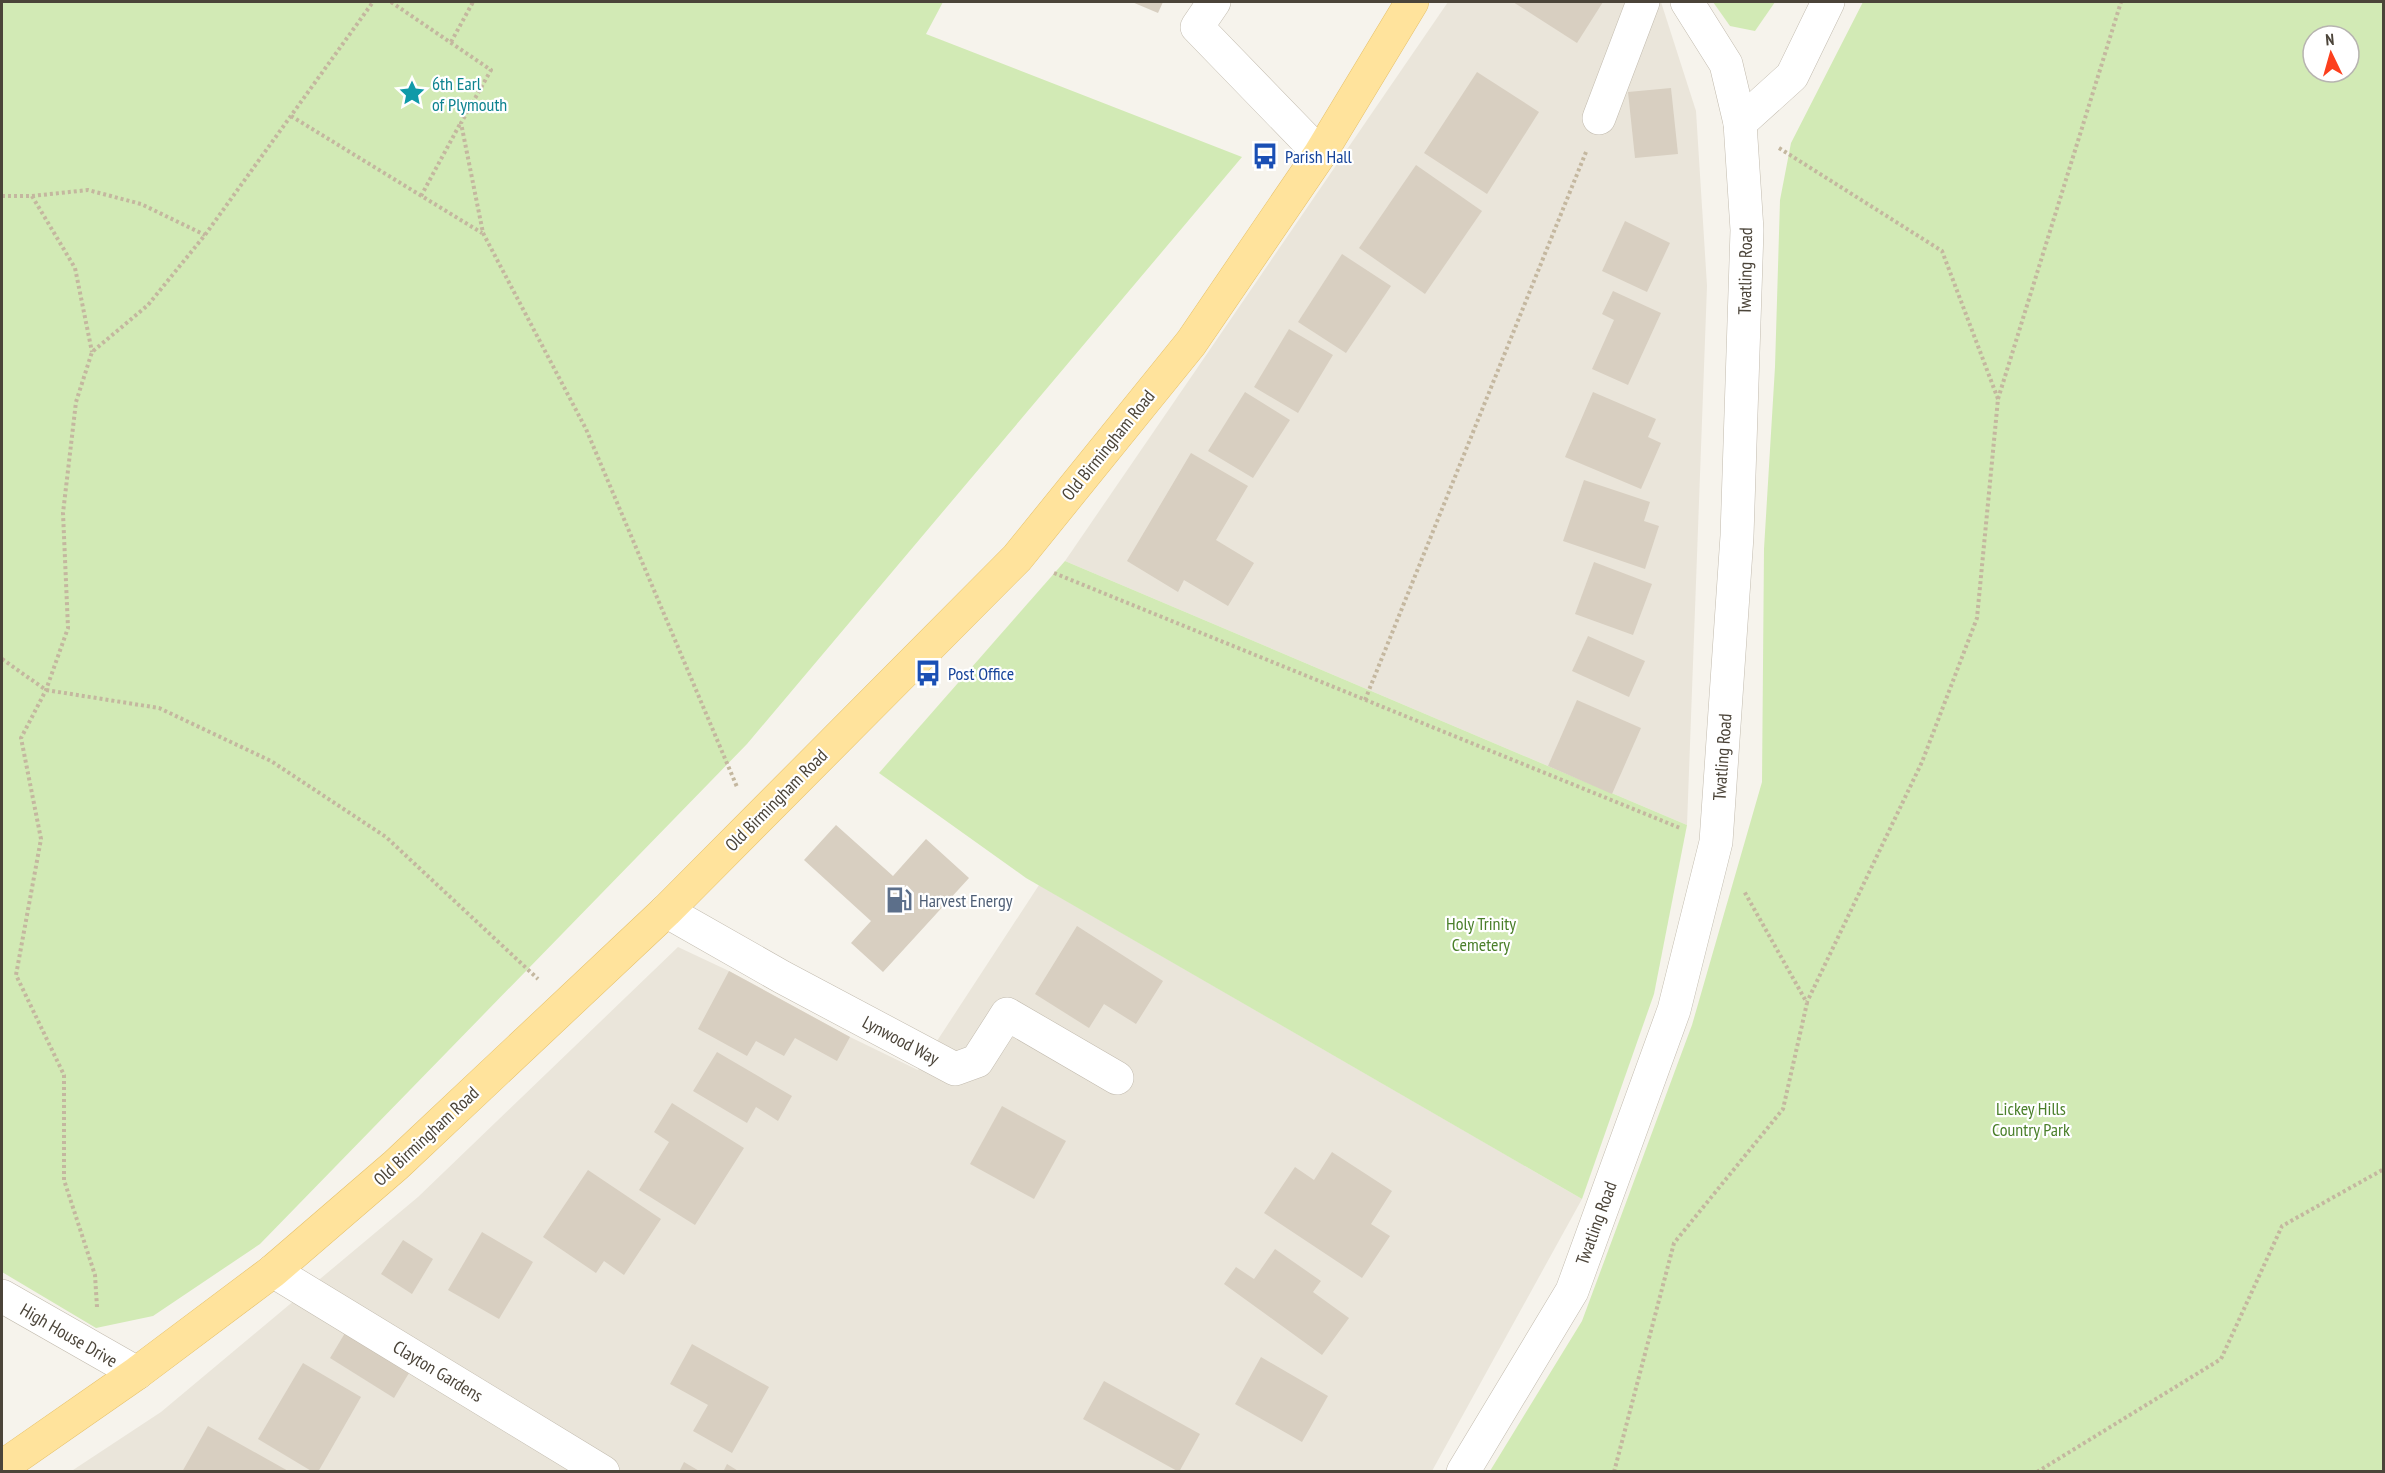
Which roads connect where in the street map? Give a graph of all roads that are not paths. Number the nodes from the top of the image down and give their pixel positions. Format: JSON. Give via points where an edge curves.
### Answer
{"nodes":[{"id":1,"x":1214,"y":2,"type":"edge"},
{"id":2,"x":1412,"y":2,"type":"edge"},
{"id":3,"x":1643,"y":2,"type":"edge"},
{"id":4,"x":1687,"y":2,"type":"edge"},
{"id":5,"x":1827,"y":2,"type":"edge"},
{"id":6,"x":1599,"y":118,"type":"road end"},
{"id":7,"x":1740,"y":123,"type":"junction"},
{"id":8,"x":1320,"y":154,"type":"junction"},
{"id":9,"x":666,"y":911,"type":"junction"},
{"id":10,"x":1117,"y":1078,"type":"dead end"},
{"id":11,"x":273,"y":1271,"type":"junction"},
{"id":12,"x":2,"y":1296,"type":"edge"},
{"id":13,"x":137,"y":1373,"type":"junction"},
{"id":14,"x":2,"y":1467,"type":"edge"},
{"id":15,"x":603,"y":1472,"type":"edge"},
{"id":16,"x":1463,"y":1472,"type":"edge"}],
"edges":[{"from":1,"to":8,"type":"street","via":[[1197,27]]},
{"from":2,"to":8,"type":"main road","name":"Old Birmingham Road"},
{"from":3,"to":6,"type":"street"},
{"from":4,"to":7,"type":"street","name":"Twatling Road","via":[[1726,64]]},
{"from":5,"to":7,"type":"street","via":[[1792,76]]},
{"from":7,"to":16,"type":"street","name":"Twatling Road","via":[[1747,230],[1743,367],[1737,536],[1716,842],[1674,1010],[1572,1291]]},
{"from":8,"to":9,"type":"main road","name":"Old Birmingham Road","via":[[1191,343],[1017,558]]},
{"from":9,"to":10,"type":"street","name":"Lynwood Way","via":[[955,1069],[977,1061],[1007,1014]]},
{"from":9,"to":11,"type":"main road","name":"Old Birmingham Road","via":[[396,1165]]},
{"from":11,"to":13,"type":"main road","name":"Old Birmingham Road"},
{"from":11,"to":15,"type":"street","name":"Clayton Gardens"},
{"from":12,"to":13,"type":"street","name":"High House Drive"},
{"from":13,"to":14,"type":"main road","name":"Old Birmingham Road"}]}
